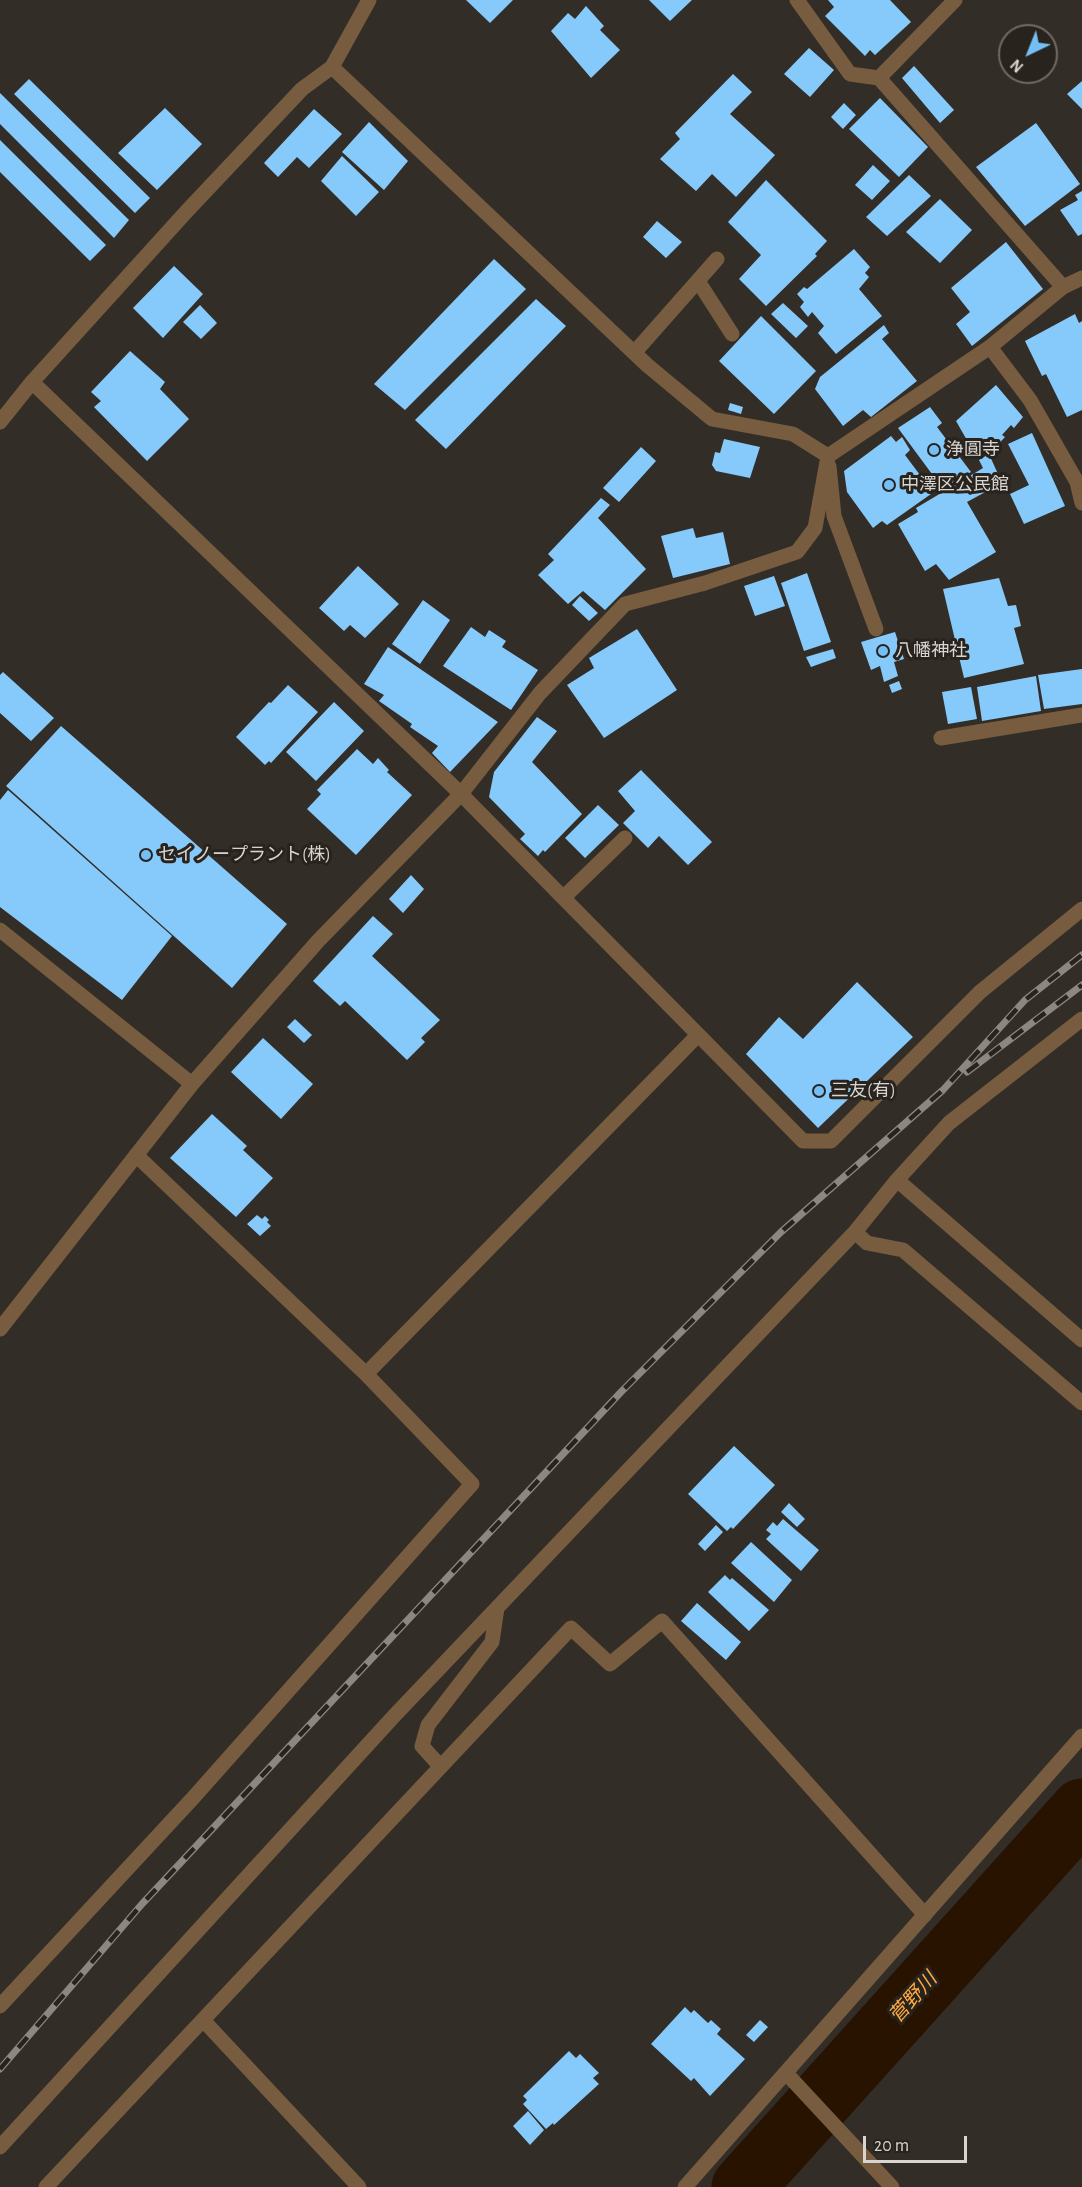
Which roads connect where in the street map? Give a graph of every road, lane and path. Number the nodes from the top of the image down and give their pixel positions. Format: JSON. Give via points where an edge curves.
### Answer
{"nodes":[{"id":1,"x":369,"y":0,"type":"edge"},
{"id":2,"x":797,"y":0,"type":"edge"},
{"id":3,"x":955,"y":0,"type":"edge"},
{"id":4,"x":332,"y":67,"type":"junction"},
{"id":5,"x":879,"y":78,"type":"junction"},
{"id":6,"x":717,"y":259,"type":"dead end"},
{"id":7,"x":1082,"y":278,"type":"edge"},
{"id":8,"x":698,"y":281,"type":"junction"},
{"id":9,"x":1063,"y":287,"type":"junction"},
{"id":10,"x":732,"y":334,"type":"dead end"},
{"id":11,"x":990,"y":347,"type":"junction"},
{"id":12,"x":634,"y":353,"type":"junction"},
{"id":13,"x":32,"y":382,"type":"junction"},
{"id":14,"x":0,"y":422,"type":"edge"},
{"id":15,"x":828,"y":456,"type":"junction"},
{"id":16,"x":1082,"y":503,"type":"edge"},
{"id":17,"x":876,"y":629,"type":"dead end"},
{"id":18,"x":1082,"y":715,"type":"edge"},
{"id":19,"x":941,"y":738,"type":"dead end"},
{"id":20,"x":461,"y":794,"type":"junction"},
{"id":21,"x":625,"y":838,"type":"dead end"},
{"id":22,"x":564,"y":897,"type":"junction"},
{"id":23,"x":1082,"y":909,"type":"edge"},
{"id":24,"x":0,"y":930,"type":"edge"},
{"id":25,"x":1082,"y":1019,"type":"edge"},
{"id":26,"x":698,"y":1035,"type":"junction"},
{"id":27,"x":192,"y":1084,"type":"junction"},
{"id":28,"x":136,"y":1155,"type":"junction"},
{"id":29,"x":897,"y":1180,"type":"junction"},
{"id":30,"x":855,"y":1232,"type":"junction"},
{"id":31,"x":0,"y":1329,"type":"edge"},
{"id":32,"x":1082,"y":1340,"type":"edge"},
{"id":33,"x":366,"y":1374,"type":"junction"},
{"id":34,"x":1082,"y":1403,"type":"edge"},
{"id":35,"x":497,"y":1608,"type":"junction"},
{"id":36,"x":1082,"y":1736,"type":"edge"},
{"id":37,"x":440,"y":1766,"type":"junction"},
{"id":38,"x":925,"y":1915,"type":"junction"},
{"id":39,"x":0,"y":2006,"type":"edge"},
{"id":40,"x":203,"y":2020,"type":"junction"},
{"id":41,"x":790,"y":2078,"type":"junction"},
{"id":42,"x":0,"y":2147,"type":"edge"},
{"id":43,"x":46,"y":2187,"type":"edge"},
{"id":44,"x":359,"y":2187,"type":"edge"},
{"id":45,"x":685,"y":2187,"type":"edge"},
{"id":46,"x":892,"y":2187,"type":"edge"}],
"edges":[{"from":1,"to":4,"type":"street"},
{"from":2,"to":5,"type":"street","via":[[850,74]]},
{"from":3,"to":5,"type":"street"},
{"from":4,"to":12,"type":"street"},
{"from":4,"to":13,"type":"street","via":[[302,89]]},
{"from":5,"to":9,"type":"street"},
{"from":6,"to":8,"type":"street"},
{"from":7,"to":9,"type":"street"},
{"from":8,"to":10,"type":"street"},
{"from":8,"to":12,"type":"street"},
{"from":9,"to":11,"type":"street"},
{"from":11,"to":15,"type":"street"},
{"from":11,"to":16,"type":"street","via":[[1030,400],[1077,482]]},
{"from":12,"to":15,"type":"street","via":[[712,419],[793,434]]},
{"from":13,"to":14,"type":"street"},
{"from":13,"to":20,"type":"street"},
{"from":15,"to":17,"type":"street","via":[[834,516]]},
{"from":15,"to":20,"type":"street","via":[[815,528],[797,552],[705,583],[625,604],[540,693]]},
{"from":18,"to":19,"type":"street"},
{"from":20,"to":22,"type":"street"},
{"from":20,"to":27,"type":"street","via":[[318,941]]},
{"from":21,"to":22,"type":"street"},
{"from":22,"to":26,"type":"street"},
{"from":23,"to":26,"type":"street","via":[[980,992],[831,1141],[803,1141]]},
{"from":24,"to":27,"type":"street"},
{"from":25,"to":29,"type":"street","via":[[949,1123]]},
{"from":26,"to":33,"type":"street"},
{"from":27,"to":28,"type":"street"},
{"from":28,"to":31,"type":"street"},
{"from":28,"to":33,"type":"street"},
{"from":29,"to":30,"type":"street"},
{"from":29,"to":32,"type":"street"},
{"from":30,"to":34,"type":"street","via":[[867,1243],[903,1250]]},
{"from":30,"to":35,"type":"street"},
{"from":33,"to":39,"type":"street","via":[[472,1484],[193,1798]]},
{"from":35,"to":37,"type":"street","via":[[492,1642],[428,1725],[422,1746]]},
{"from":35,"to":42,"type":"street"},
{"from":36,"to":38,"type":"street"},
{"from":37,"to":38,"type":"street","via":[[571,1628],[610,1664],[662,1621]]},
{"from":37,"to":40,"type":"street"},
{"from":38,"to":41,"type":"street"},
{"from":40,"to":43,"type":"street"},
{"from":40,"to":44,"type":"street"},
{"from":41,"to":45,"type":"street"},
{"from":41,"to":46,"type":"street"}]}
